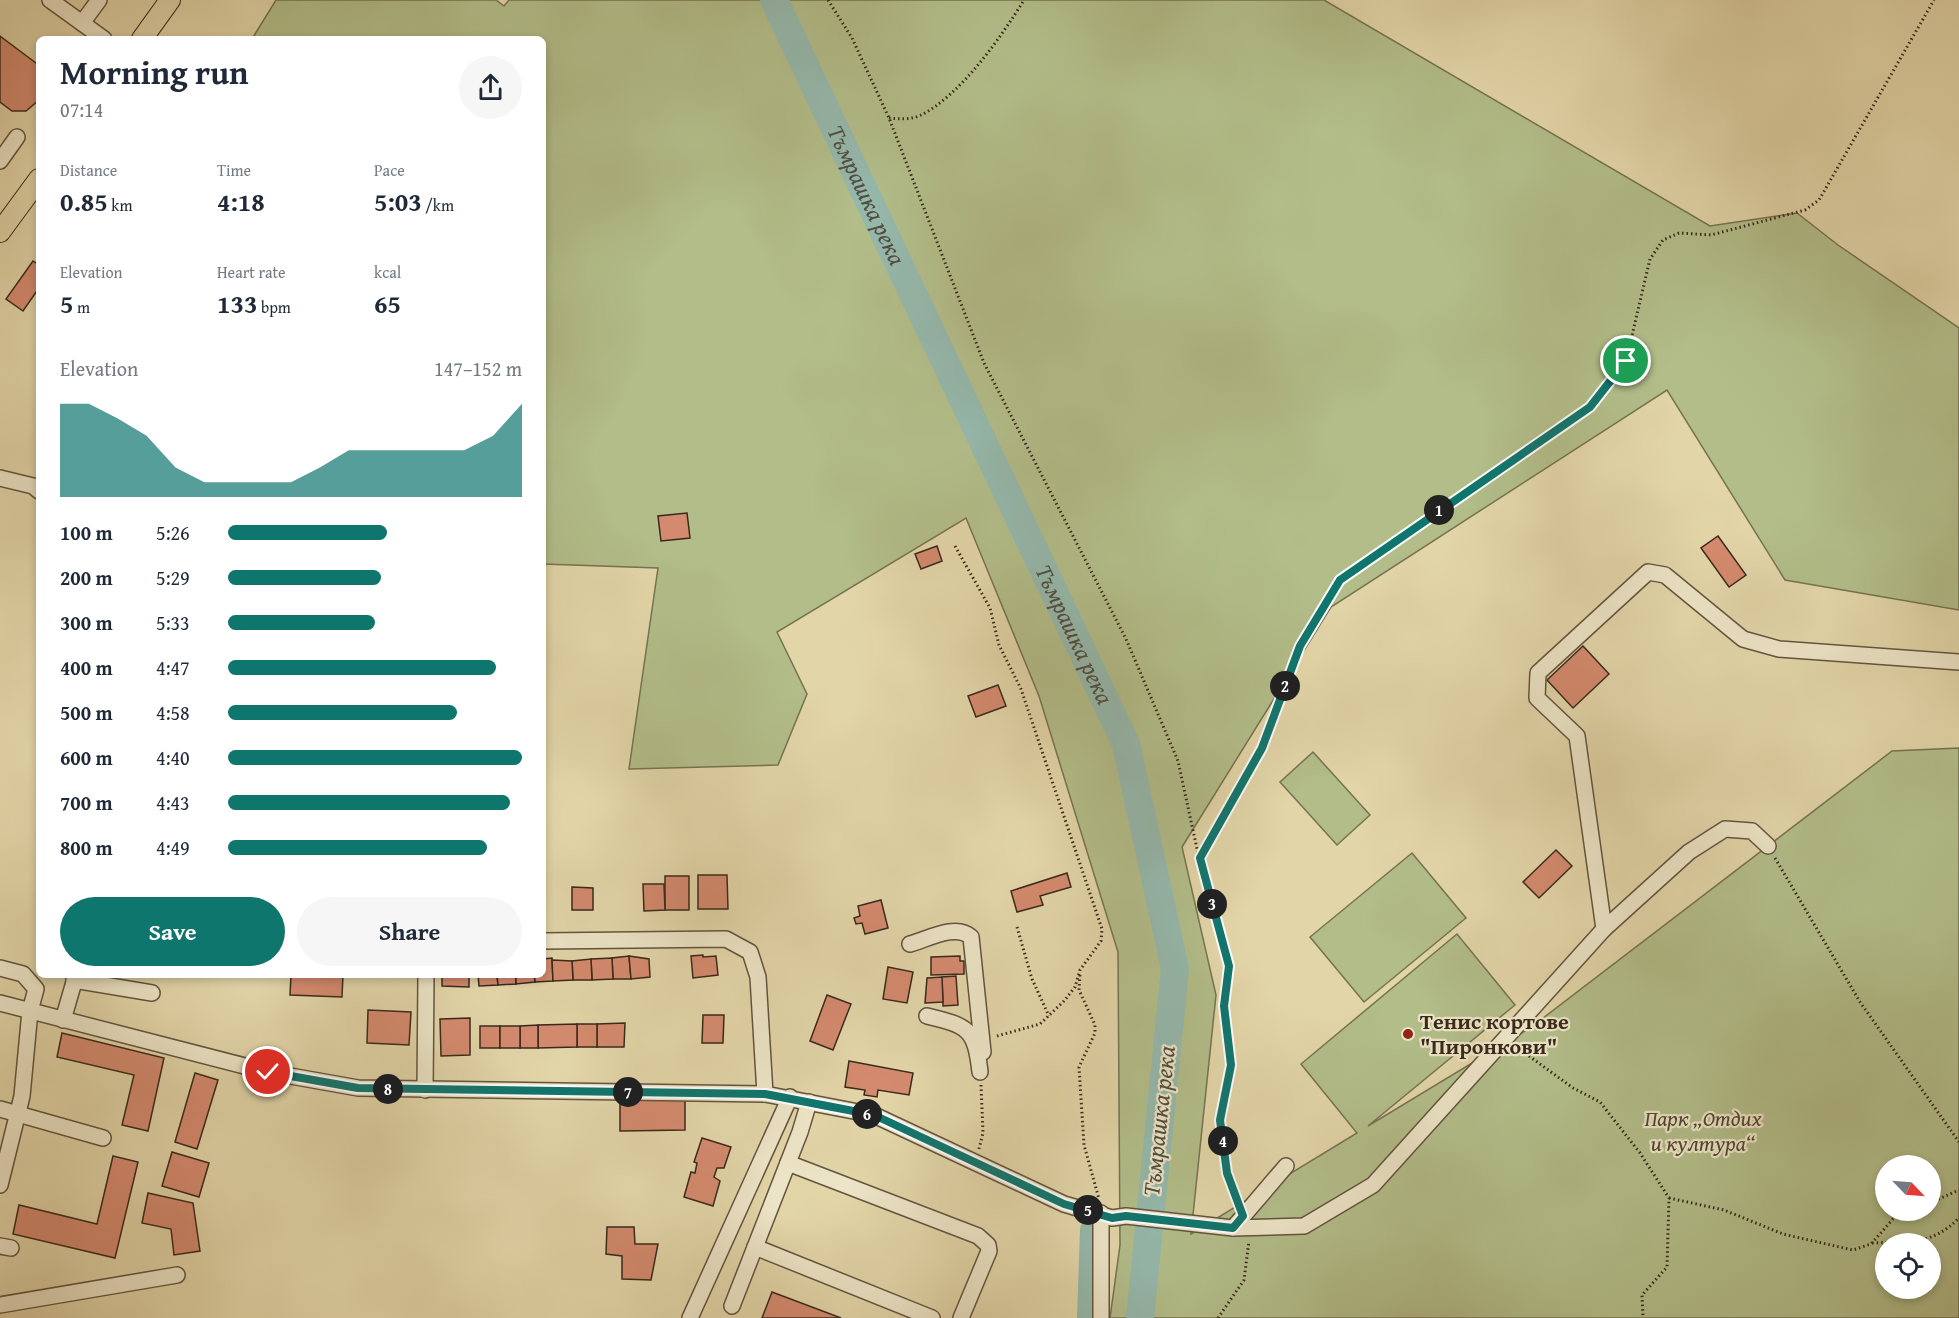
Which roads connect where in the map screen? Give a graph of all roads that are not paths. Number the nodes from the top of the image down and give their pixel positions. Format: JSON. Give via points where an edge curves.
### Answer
{"nodes":[{"id":1,"x":50,"y":0,"type":"edge"},
{"id":2,"x":99,"y":0,"type":"edge"},
{"id":3,"x":170,"y":0,"type":"edge"},
{"id":4,"x":81,"y":23,"type":"junction"},
{"id":5,"x":100,"y":36,"type":"edge"},
{"id":6,"x":144,"y":36,"type":"edge"},
{"id":7,"x":18,"y":137,"type":"dead end"},
{"id":8,"x":0,"y":161,"type":"edge"},
{"id":9,"x":36,"y":183,"type":"edge"},
{"id":10,"x":2,"y":225,"type":"edge"},
{"id":11,"x":0,"y":478,"type":"edge"},
{"id":12,"x":36,"y":489,"type":"edge"},
{"id":13,"x":1959,"y":662,"type":"edge"},
{"id":14,"x":1768,"y":846,"type":"road end"},
{"id":15,"x":1604,"y":929,"type":"junction"},
{"id":16,"x":546,"y":941,"type":"edge"},
{"id":17,"x":910,"y":944,"type":"dead end"},
{"id":18,"x":0,"y":968,"type":"edge"},
{"id":19,"x":75,"y":978,"type":"edge"},
{"id":20,"x":80,"y":978,"type":"edge"},
{"id":21,"x":426,"y":978,"type":"edge"},
{"id":22,"x":152,"y":993,"type":"dead end"},
{"id":23,"x":0,"y":1003,"type":"edge"},
{"id":24,"x":30,"y":1011,"type":"junction"},
{"id":25,"x":927,"y":1016,"type":"dead end"},
{"id":26,"x":63,"y":1020,"type":"junction"},
{"id":27,"x":983,"y":1052,"type":"road end"},
{"id":28,"x":980,"y":1072,"type":"road end"},
{"id":29,"x":425,"y":1090,"type":"junction"},
{"id":30,"x":765,"y":1094,"type":"junction"},
{"id":31,"x":790,"y":1097,"type":"junction"},
{"id":32,"x":809,"y":1102,"type":"junction"},
{"id":33,"x":0,"y":1108,"type":"edge"},
{"id":34,"x":18,"y":1112,"type":"junction"},
{"id":35,"x":103,"y":1138,"type":"dead end"},
{"id":36,"x":788,"y":1163,"type":"junction"},
{"id":37,"x":1286,"y":1166,"type":"dead end"},
{"id":38,"x":0,"y":1185,"type":"edge"},
{"id":39,"x":1101,"y":1213,"type":"junction"},
{"id":40,"x":1242,"y":1224,"type":"junction"},
{"id":41,"x":755,"y":1247,"type":"junction"},
{"id":42,"x":177,"y":1275,"type":"dead end"},
{"id":43,"x":0,"y":1305,"type":"edge"},
{"id":44,"x":732,"y":1306,"type":"dead end"},
{"id":45,"x":690,"y":1318,"type":"edge"},
{"id":46,"x":932,"y":1318,"type":"edge"},
{"id":47,"x":961,"y":1318,"type":"edge"},
{"id":48,"x":1101,"y":1318,"type":"edge"}],
"edges":[{"from":1,"to":4,"type":"street"},
{"from":2,"to":4,"type":"street"},
{"from":3,"to":6,"type":"main road"},
{"from":4,"to":5,"type":"street"},
{"from":7,"to":8,"type":"street"},
{"from":9,"to":10,"type":"main road"},
{"from":11,"to":12,"type":"street"},
{"from":13,"to":15,"type":"street","via":[[1779,650],[1743,639],[1665,574],[1648,572],[1538,673],[1537,698],[1577,736]]},
{"from":14,"to":15,"type":"street","via":[[1752,831],[1725,829],[1689,852]]},
{"from":15,"to":40,"type":"street","via":[[1373,1185],[1304,1227]]},
{"from":16,"to":30,"type":"street","via":[[726,939],[750,952],[758,977]]},
{"from":17,"to":27,"type":"street","via":[[957,930],[971,937]]},
{"from":18,"to":24,"type":"street","via":[[23,974],[36,989]]},
{"from":19,"to":26,"type":"street"},
{"from":20,"to":22,"type":"street"},
{"from":21,"to":29,"type":"street"},
{"from":23,"to":24,"type":"street"},
{"from":24,"to":26,"type":"street"},
{"from":24,"to":34,"type":"street"},
{"from":25,"to":28,"type":"street","via":[[969,1031]]},
{"from":26,"to":29,"type":"street","via":[[268,1072],[358,1088]]},
{"from":29,"to":30,"type":"street"},
{"from":30,"to":31,"type":"street"},
{"from":31,"to":32,"type":"street"},
{"from":31,"to":45,"type":"street"},
{"from":32,"to":36,"type":"street"},
{"from":32,"to":39,"type":"street","via":[[874,1115],[1064,1204]]},
{"from":33,"to":34,"type":"street"},
{"from":34,"to":35,"type":"street"},
{"from":34,"to":38,"type":"street"},
{"from":36,"to":41,"type":"street"},
{"from":36,"to":47,"type":"street","via":[[978,1236],[988,1245],[985,1261]]},
{"from":37,"to":40,"type":"street"},
{"from":39,"to":40,"type":"street","via":[[1112,1218]]},
{"from":39,"to":48,"type":"street"},
{"from":41,"to":44,"type":"street"},
{"from":41,"to":46,"type":"street"},
{"from":42,"to":43,"type":"street"}]}
